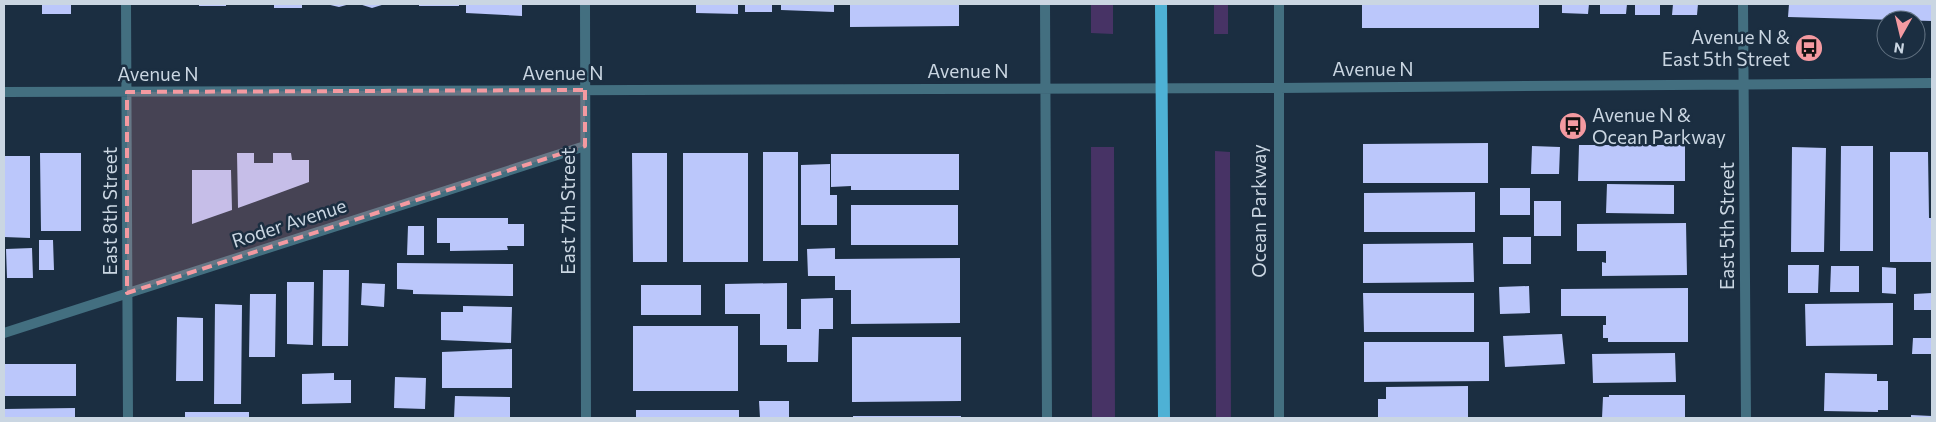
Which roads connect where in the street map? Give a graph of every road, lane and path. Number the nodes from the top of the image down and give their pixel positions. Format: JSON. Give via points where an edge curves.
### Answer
{"nodes":[{"id":1,"x":126,"y":4,"type":"edge"},
{"id":2,"x":585,"y":4,"type":"edge"},
{"id":3,"x":1046,"y":4,"type":"edge"},
{"id":4,"x":1161,"y":4,"type":"edge"},
{"id":5,"x":1279,"y":4,"type":"edge"},
{"id":6,"x":1743,"y":4,"type":"edge"},
{"id":7,"x":1932,"y":83,"type":"edge"},
{"id":8,"x":1744,"y":84,"type":"junction"},
{"id":9,"x":1045,"y":88,"type":"junction"},
{"id":10,"x":1162,"y":88,"type":"junction"},
{"id":11,"x":1278,"y":88,"type":"junction"},
{"id":12,"x":585,"y":90,"type":"junction"},
{"id":13,"x":4,"y":92,"type":"edge"},
{"id":14,"x":127,"y":92,"type":"junction"},
{"id":15,"x":585,"y":146,"type":"junction"},
{"id":16,"x":127,"y":293,"type":"junction"},
{"id":17,"x":4,"y":333,"type":"edge"},
{"id":18,"x":128,"y":418,"type":"edge"},
{"id":19,"x":586,"y":418,"type":"edge"},
{"id":20,"x":1047,"y":418,"type":"edge"},
{"id":21,"x":1164,"y":418,"type":"edge"},
{"id":22,"x":1279,"y":418,"type":"edge"},
{"id":23,"x":1746,"y":418,"type":"edge"}],
"edges":[{"from":1,"to":14,"type":"street","name":"East 8th Street"},
{"from":2,"to":12,"type":"street","name":"East 7th Street"},
{"from":3,"to":9,"type":"street"},
{"from":4,"to":10,"type":"main road"},
{"from":5,"to":11,"type":"street","name":"Ocean Parkway"},
{"from":6,"to":8,"type":"street","name":"East 5th Street"},
{"from":7,"to":8,"type":"street","name":"Avenue N"},
{"from":8,"to":11,"type":"street","name":"Avenue N"},
{"from":8,"to":23,"type":"street","name":"East 5th Street"},
{"from":9,"to":10,"type":"street","name":"Avenue N"},
{"from":9,"to":12,"type":"street","name":"Avenue N"},
{"from":9,"to":20,"type":"street"},
{"from":10,"to":11,"type":"street","name":"Avenue N"},
{"from":10,"to":21,"type":"main road"},
{"from":11,"to":22,"type":"street","name":"Ocean Parkway"},
{"from":12,"to":14,"type":"street","name":"Avenue N"},
{"from":12,"to":15,"type":"street","name":"East 7th Street"},
{"from":13,"to":14,"type":"street","name":"Avenue N"},
{"from":14,"to":16,"type":"street","name":"East 8th Street"},
{"from":15,"to":16,"type":"street","name":"Roder Avenue"},
{"from":15,"to":19,"type":"street","name":"East 7th Street"},
{"from":16,"to":17,"type":"street","name":"Roder Avenue"},
{"from":16,"to":18,"type":"street","name":"East 8th Street"}]}
